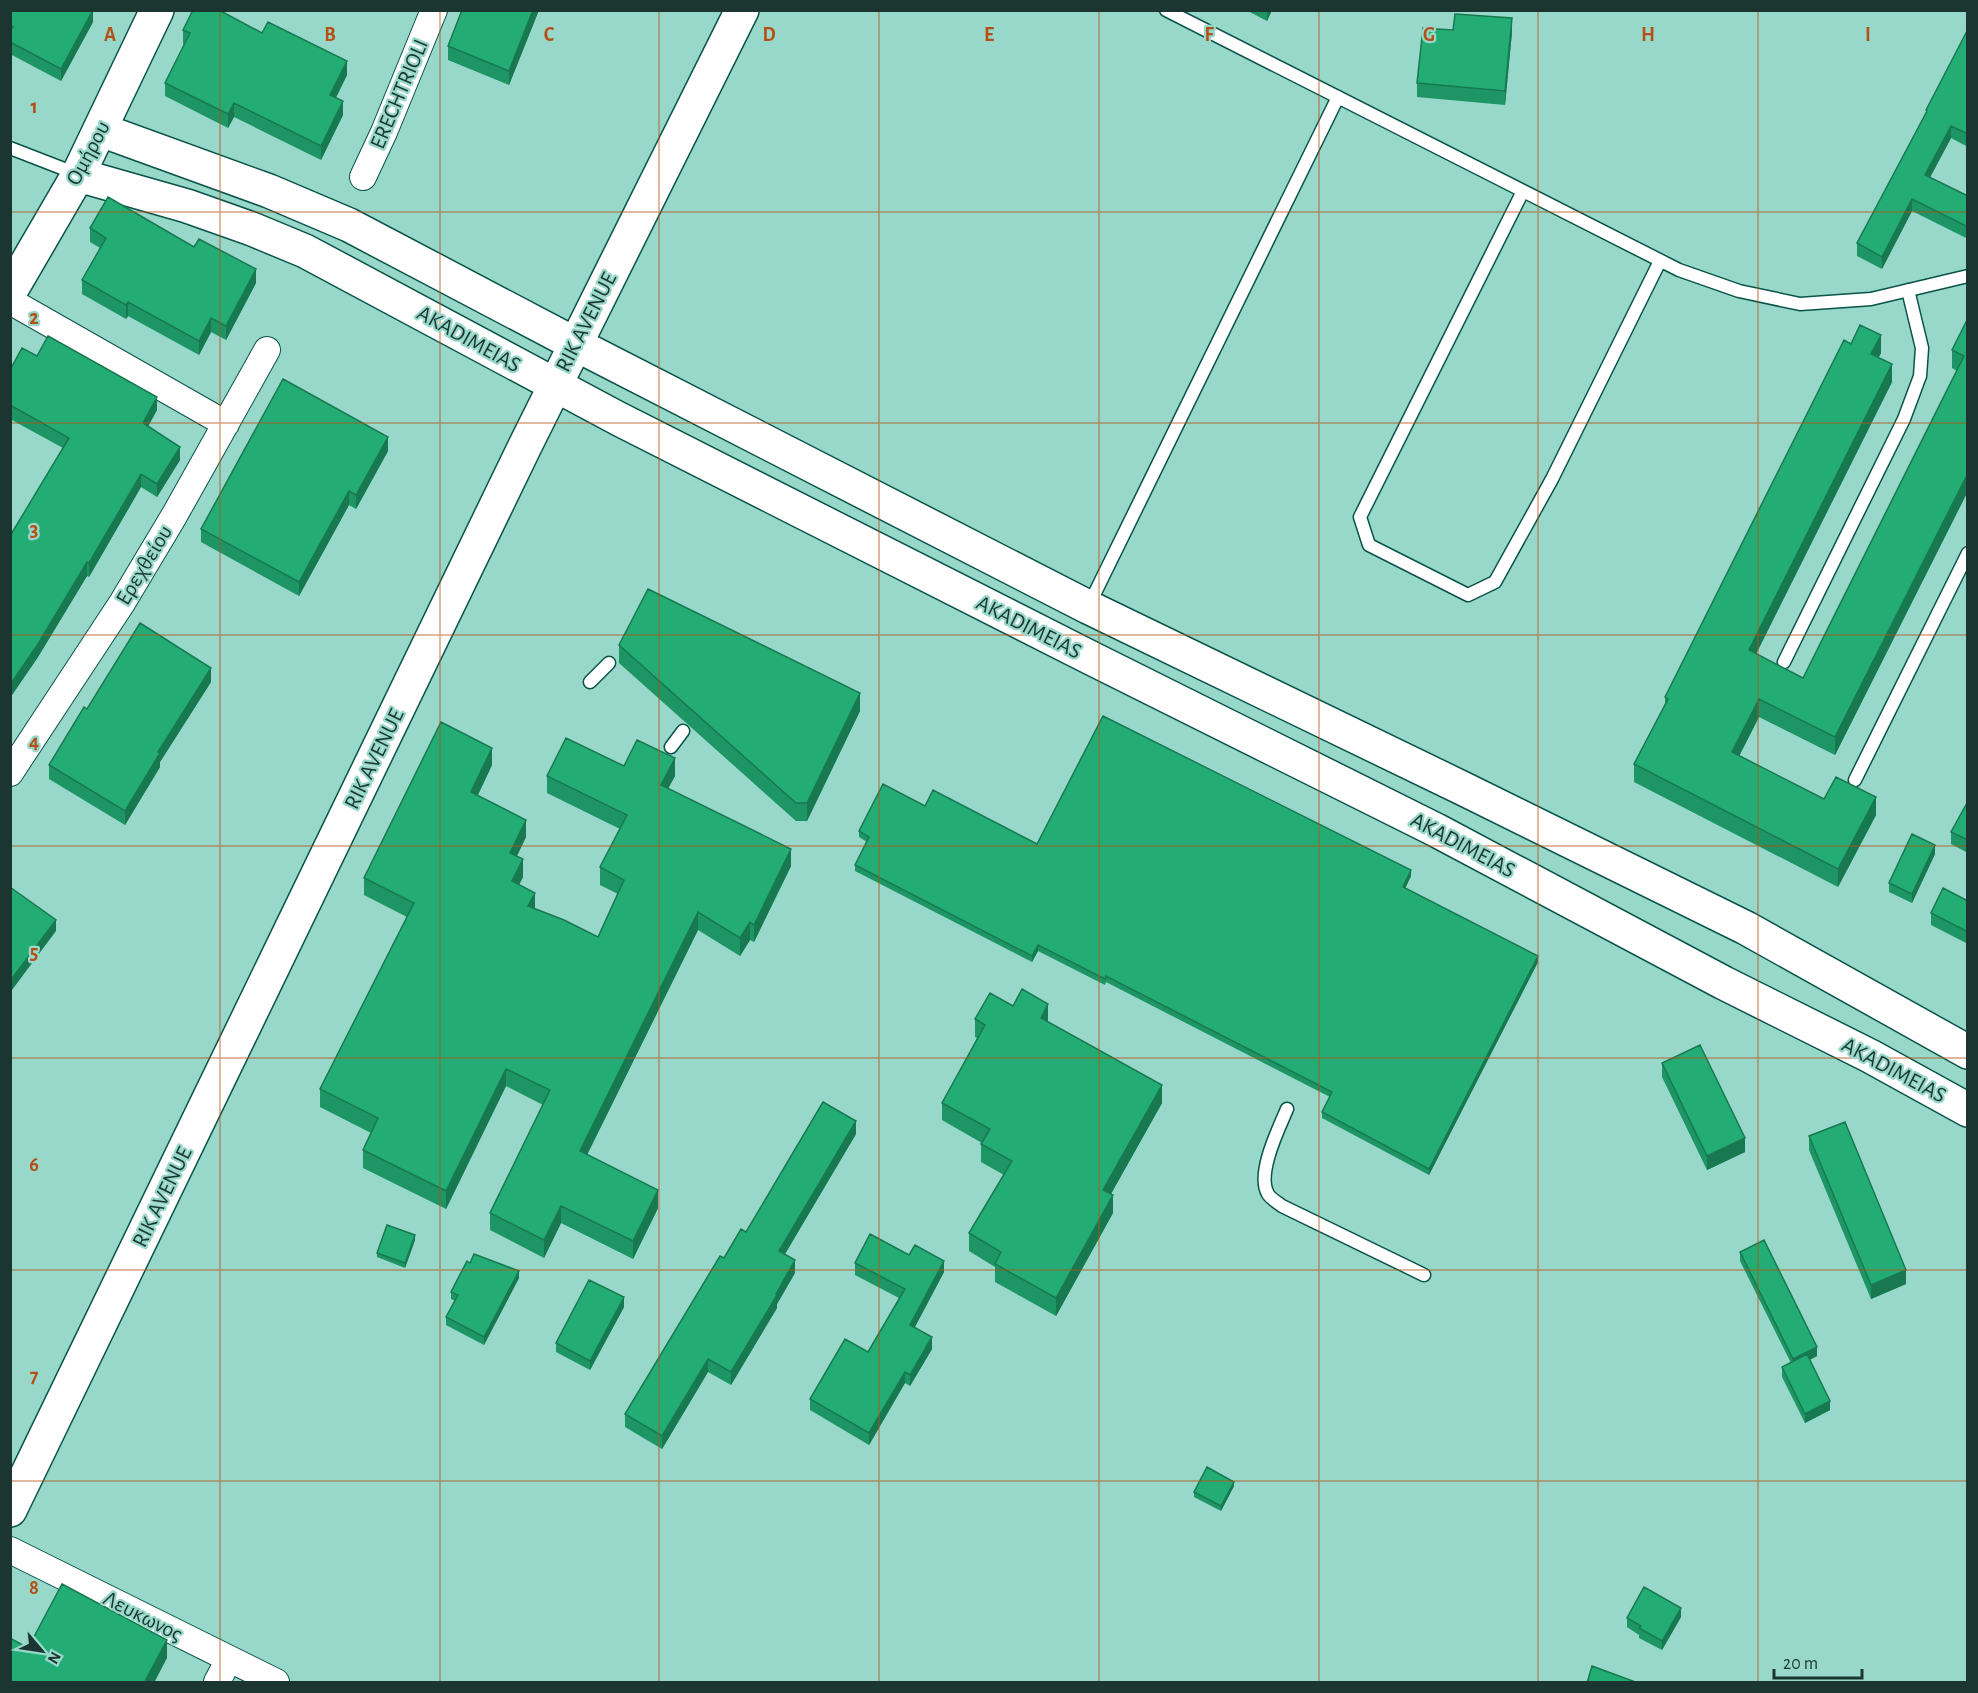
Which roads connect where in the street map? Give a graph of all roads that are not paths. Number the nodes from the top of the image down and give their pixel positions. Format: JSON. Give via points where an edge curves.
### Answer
{"nodes":[{"id":1,"x":157,"y":10,"type":"edge"},
{"id":2,"x":434,"y":10,"type":"edge"},
{"id":3,"x":741,"y":10,"type":"edge"},
{"id":4,"x":1166,"y":10,"type":"edge"},
{"id":5,"x":1338,"y":97,"type":"junction"},
{"id":6,"x":101,"y":130,"type":"junction"},
{"id":7,"x":10,"y":148,"type":"edge"},
{"id":8,"x":78,"y":175,"type":"junction"},
{"id":9,"x":363,"y":177,"type":"dead end"},
{"id":10,"x":1523,"y":191,"type":"junction"},
{"id":11,"x":1660,"y":261,"type":"junction"},
{"id":12,"x":1968,"y":276,"type":"edge"},
{"id":13,"x":1908,"y":290,"type":"junction"},
{"id":14,"x":10,"y":292,"type":"edge"},
{"id":15,"x":10,"y":301,"type":"edge"},
{"id":16,"x":575,"y":344,"type":"junction"},
{"id":17,"x":267,"y":350,"type":"dead end"},
{"id":18,"x":555,"y":386,"type":"junction"},
{"id":19,"x":226,"y":424,"type":"junction"},
{"id":20,"x":1968,"y":553,"type":"edge"},
{"id":21,"x":1088,"y":607,"type":"junction"},
{"id":22,"x":1784,"y":662,"type":"dead end"},
{"id":23,"x":609,"y":663,"type":"dead end"},
{"id":24,"x":590,"y":682,"type":"dead end"},
{"id":25,"x":683,"y":731,"type":"edge"},
{"id":26,"x":671,"y":747,"type":"dead end"},
{"id":27,"x":10,"y":773,"type":"edge"},
{"id":28,"x":1855,"y":780,"type":"dead end"},
{"id":29,"x":1968,"y":1052,"type":"edge"},
{"id":30,"x":1287,"y":1109,"type":"dead end"},
{"id":31,"x":1968,"y":1110,"type":"edge"},
{"id":32,"x":1424,"y":1275,"type":"dead end"},
{"id":33,"x":10,"y":1510,"type":"edge"},
{"id":34,"x":10,"y":1550,"type":"edge"},
{"id":35,"x":229,"y":1659,"type":"junction"},
{"id":36,"x":217,"y":1683,"type":"edge"},
{"id":37,"x":276,"y":1683,"type":"edge"}],
"edges":[{"from":1,"to":6,"type":"main road","name":"Ομήρου"},
{"from":2,"to":9,"type":"street","name":"ERECHTRIOLI"},
{"from":3,"to":16,"type":"main road","name":"RIK AVENUE"},
{"from":4,"to":5,"type":"lane"},
{"from":5,"to":10,"type":"lane"},
{"from":5,"to":21,"type":"lane"},
{"from":6,"to":8,"type":"main road","name":"Ομήρου"},
{"from":6,"to":16,"type":"main road","name":"AKADIMEIAS","via":[[269,191],[349,225]]},
{"from":7,"to":8,"type":"lane"},
{"from":8,"to":14,"type":"main road","name":"Ομήρου"},
{"from":8,"to":18,"type":"main road","name":"AKADIMEIAS","via":[[187,206],[305,252]]},
{"from":10,"to":11,"type":"lane"},
{"from":10,"to":11,"type":"lane","via":[[1360,517],[1369,545],[1468,595],[1495,582],[1552,479]]},
{"from":11,"to":13,"type":"lane","via":[[1739,291],[1800,304],[1871,299]]},
{"from":12,"to":13,"type":"lane"},
{"from":13,"to":22,"type":"lane","via":[[1922,348],[1920,376],[1904,418]]},
{"from":15,"to":19,"type":"street"},
{"from":16,"to":18,"type":"main road","name":"RIK AVENUE"},
{"from":16,"to":21,"type":"main road","name":"AKADIMEIAS"},
{"from":17,"to":19,"type":"street","name":"Ερεχθείου"},
{"from":18,"to":31,"type":"main road","name":"AKADIMEIAS","via":[[1436,830]]},
{"from":18,"to":33,"type":"main road","name":"RIK AVENUE"},
{"from":19,"to":27,"type":"street","name":"Ερεχθείου","via":[[122,603]]},
{"from":20,"to":28,"type":"lane"},
{"from":21,"to":29,"type":"main road","name":"AKADIMEIAS","via":[[1746,928]]},
{"from":23,"to":24,"type":"lane"},
{"from":25,"to":26,"type":"lane"},
{"from":30,"to":32,"type":"lane","via":[[1264,1178],[1268,1194],[1282,1206]]},
{"from":34,"to":35,"type":"street","name":"Λευκωνος"},
{"from":35,"to":36,"type":"street"},
{"from":35,"to":37,"type":"street","name":"Λευκωνος"}]}
